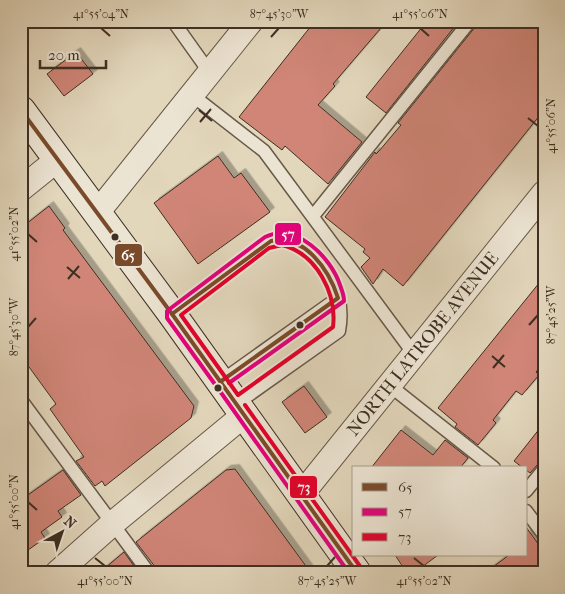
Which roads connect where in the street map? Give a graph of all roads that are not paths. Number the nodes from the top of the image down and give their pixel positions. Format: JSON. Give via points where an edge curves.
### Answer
{"nodes":[{"id":1,"x":173,"y":21,"type":"edge"},
{"id":2,"x":251,"y":21,"type":"edge"},
{"id":3,"x":470,"y":21,"type":"edge"},
{"id":4,"x":210,"y":72,"type":"junction"},
{"id":5,"x":192,"y":95,"type":"junction"},
{"id":6,"x":21,"y":110,"type":"edge"},
{"id":7,"x":57,"y":160,"type":"junction"},
{"id":8,"x":21,"y":189,"type":"edge"},
{"id":9,"x":544,"y":193,"type":"edge"},
{"id":10,"x":98,"y":213,"type":"junction"},
{"id":11,"x":313,"y":216,"type":"junction"},
{"id":12,"x":338,"y":298,"type":"junction"},
{"id":13,"x":172,"y":314,"type":"junction"},
{"id":14,"x":414,"y":354,"type":"junction"},
{"id":15,"x":220,"y":382,"type":"junction"},
{"id":16,"x":389,"y":385,"type":"junction"},
{"id":17,"x":21,"y":400,"type":"edge"},
{"id":18,"x":240,"y":410,"type":"junction"},
{"id":19,"x":491,"y":466,"type":"edge"},
{"id":20,"x":544,"y":469,"type":"edge"},
{"id":21,"x":528,"y":488,"type":"edge"},
{"id":22,"x":301,"y":495,"type":"junction"},
{"id":23,"x":528,"y":514,"type":"edge"},
{"id":24,"x":112,"y":524,"type":"junction"},
{"id":25,"x":544,"y":535,"type":"edge"},
{"id":26,"x":57,"y":573,"type":"edge"},
{"id":27,"x":149,"y":573,"type":"edge"},
{"id":28,"x":357,"y":573,"type":"edge"}],
"edges":[{"from":1,"to":4,"type":"lane"},
{"from":2,"to":4,"type":"street"},
{"from":3,"to":11,"type":"lane"},
{"from":4,"to":5,"type":"street"},
{"from":5,"to":10,"type":"street"},
{"from":5,"to":11,"type":"lane","via":[[264,151]]},
{"from":6,"to":7,"type":"main road"},
{"from":7,"to":8,"type":"street"},
{"from":7,"to":10,"type":"main road"},
{"from":9,"to":14,"type":"street","name":"NORTH LATROBE AVENUE"},
{"from":10,"to":13,"type":"main road"},
{"from":11,"to":14,"type":"lane"},
{"from":12,"to":13,"type":"lane","via":[[331,278],[317,261],[300,244],[287,238],[272,240],[259,248]]},
{"from":12,"to":15,"type":"lane"},
{"from":12,"to":18,"type":"lane","via":[[339,331]]},
{"from":13,"to":15,"type":"main road"},
{"from":14,"to":16,"type":"street","name":"NORTH LATROBE AVENUE"},
{"from":15,"to":18,"type":"main road"},
{"from":16,"to":19,"type":"lane"},
{"from":16,"to":22,"type":"street","name":"NORTH LATROBE AVENUE"},
{"from":17,"to":24,"type":"lane"},
{"from":18,"to":22,"type":"main road"},
{"from":18,"to":24,"type":"street"},
{"from":20,"to":21,"type":"lane"},
{"from":22,"to":28,"type":"main road"},
{"from":23,"to":25,"type":"lane"},
{"from":24,"to":26,"type":"street"},
{"from":24,"to":27,"type":"lane"}]}
